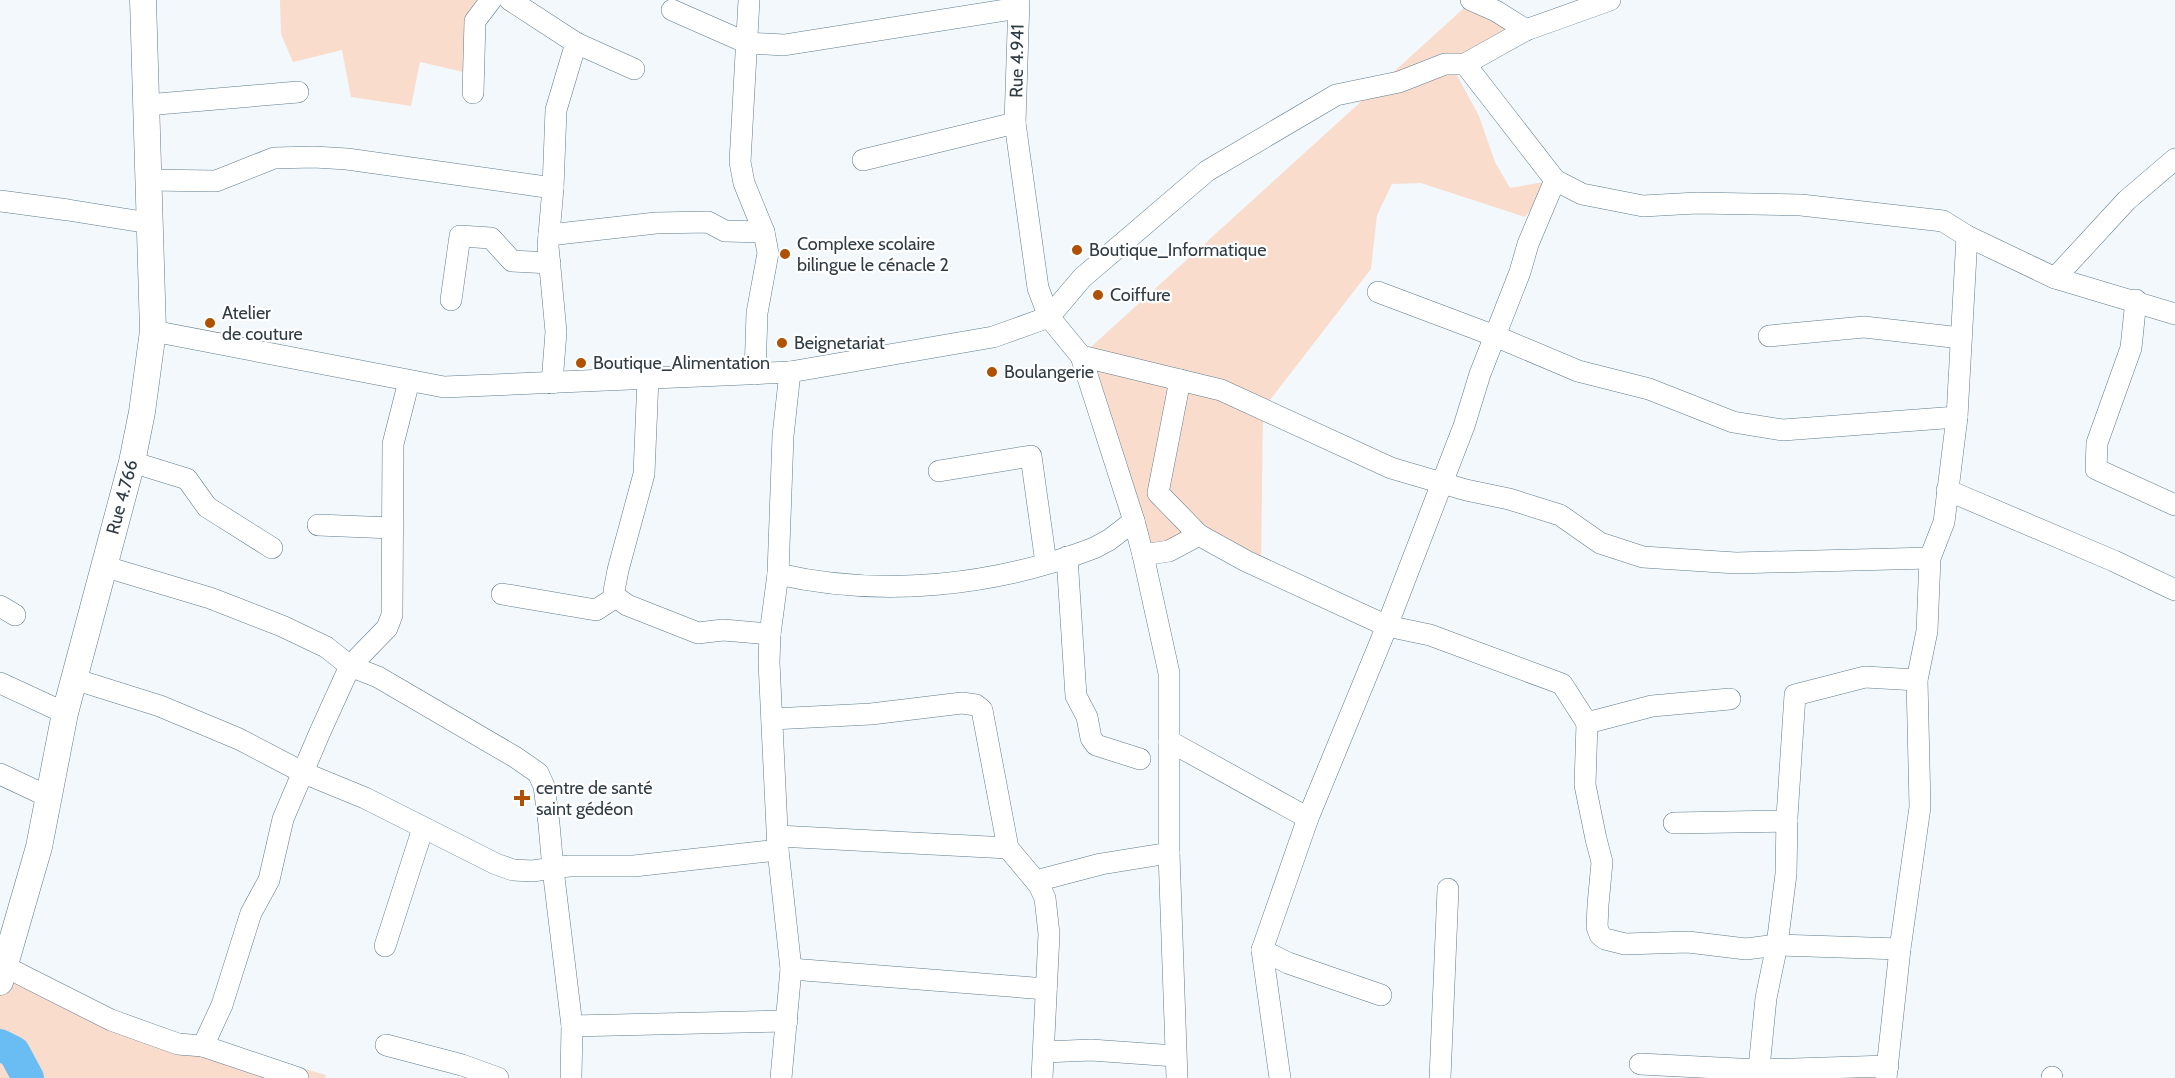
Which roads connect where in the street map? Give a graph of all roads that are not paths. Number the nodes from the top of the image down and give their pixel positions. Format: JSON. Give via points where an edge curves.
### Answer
{"nodes":[{"id":1,"x":143,"y":0,"type":"edge"},
{"id":2,"x":491,"y":0,"type":"edge"},
{"id":3,"x":510,"y":0,"type":"edge"},
{"id":4,"x":749,"y":0,"type":"edge"},
{"id":5,"x":1471,"y":0,"type":"edge"},
{"id":6,"x":1610,"y":0,"type":"edge"},
{"id":7,"x":1019,"y":4,"type":"edge"},
{"id":8,"x":672,"y":10,"type":"dead end"},
{"id":9,"x":1526,"y":30,"type":"junction"},
{"id":10,"x":576,"y":42,"type":"junction"},
{"id":11,"x":747,"y":43,"type":"junction"},
{"id":12,"x":1466,"y":64,"type":"junction"},
{"id":13,"x":634,"y":69,"type":"dead end"},
{"id":14,"x":298,"y":92,"type":"dead end"},
{"id":15,"x":473,"y":93,"type":"dead end"},
{"id":16,"x":146,"y":105,"type":"junction"},
{"id":17,"x":1015,"y":123,"type":"junction"},
{"id":18,"x":2175,"y":159,"type":"edge"},
{"id":19,"x":863,"y":160,"type":"dead end"},
{"id":20,"x":148,"y":180,"type":"junction"},
{"id":21,"x":1555,"y":180,"type":"junction"},
{"id":22,"x":553,"y":188,"type":"junction"},
{"id":23,"x":0,"y":201,"type":"edge"},
{"id":24,"x":149,"y":223,"type":"junction"},
{"id":25,"x":764,"y":232,"type":"junction"},
{"id":26,"x":549,"y":235,"type":"junction"},
{"id":27,"x":1967,"y":236,"type":"junction"},
{"id":28,"x":550,"y":263,"type":"junction"},
{"id":29,"x":2055,"y":278,"type":"junction"},
{"id":30,"x":1378,"y":292,"type":"dead end"},
{"id":31,"x":452,"y":300,"type":"dead end"},
{"id":32,"x":2136,"y":300,"type":"junction"},
{"id":33,"x":2175,"y":314,"type":"edge"},
{"id":34,"x":1049,"y":316,"type":"junction"},
{"id":35,"x":153,"y":331,"type":"junction"},
{"id":36,"x":1495,"y":336,"type":"junction"},
{"id":37,"x":1768,"y":336,"type":"dead end"},
{"id":38,"x":1961,"y":338,"type":"junction"},
{"id":39,"x":1081,"y":356,"type":"junction"},
{"id":40,"x":790,"y":372,"type":"junction"},
{"id":41,"x":755,"y":374,"type":"junction"},
{"id":42,"x":648,"y":378,"type":"junction"},
{"id":43,"x":1180,"y":380,"type":"junction"},
{"id":44,"x":409,"y":381,"type":"junction"},
{"id":45,"x":552,"y":383,"type":"junction"},
{"id":46,"x":1957,"y":417,"type":"junction"},
{"id":47,"x":132,"y":462,"type":"junction"},
{"id":48,"x":939,"y":471,"type":"dead end"},
{"id":49,"x":1441,"y":482,"type":"junction"},
{"id":50,"x":1947,"y":490,"type":"junction"},
{"id":51,"x":2175,"y":505,"type":"edge"},
{"id":52,"x":1134,"y":520,"type":"junction"},
{"id":53,"x":318,"y":525,"type":"dead end"},
{"id":54,"x":392,"y":528,"type":"junction"},
{"id":55,"x":1199,"y":535,"type":"junction"},
{"id":56,"x":272,"y":548,"type":"dead end"},
{"id":57,"x":1143,"y":555,"type":"junction"},
{"id":58,"x":1067,"y":557,"type":"junction"},
{"id":59,"x":1930,"y":558,"type":"junction"},
{"id":60,"x":1046,"y":563,"type":"junction"},
{"id":61,"x":103,"y":566,"type":"junction"},
{"id":62,"x":778,"y":574,"type":"junction"},
{"id":63,"x":2175,"y":590,"type":"edge"},
{"id":64,"x":502,"y":594,"type":"dead end"},
{"id":65,"x":616,"y":597,"type":"junction"},
{"id":66,"x":1387,"y":626,"type":"junction"},
{"id":67,"x":770,"y":634,"type":"junction"},
{"id":68,"x":351,"y":666,"type":"junction"},
{"id":69,"x":74,"y":679,"type":"junction"},
{"id":70,"x":1917,"y":680,"type":"junction"},
{"id":71,"x":0,"y":683,"type":"edge"},
{"id":72,"x":1730,"y":699,"type":"dead end"},
{"id":73,"x":65,"y":713,"type":"junction"},
{"id":74,"x":772,"y":719,"type":"junction"},
{"id":75,"x":1587,"y":723,"type":"junction"},
{"id":76,"x":1169,"y":741,"type":"junction"},
{"id":77,"x":1140,"y":759,"type":"dead end"},
{"id":78,"x":304,"y":773,"type":"junction"},
{"id":79,"x":0,"y":774,"type":"edge"},
{"id":80,"x":49,"y":797,"type":"junction"},
{"id":81,"x":1308,"y":818,"type":"junction"},
{"id":82,"x":1787,"y":822,"type":"junction"},
{"id":83,"x":1674,"y":823,"type":"dead end"},
{"id":84,"x":423,"y":828,"type":"junction"},
{"id":85,"x":778,"y":843,"type":"junction"},
{"id":86,"x":1008,"y":848,"type":"junction"},
{"id":87,"x":1168,"y":853,"type":"junction"},
{"id":88,"x":553,"y":869,"type":"junction"},
{"id":89,"x":1036,"y":881,"type":"junction"},
{"id":90,"x":1448,"y":889,"type":"dead end"},
{"id":91,"x":1777,"y":945,"type":"junction"},
{"id":92,"x":385,"y":946,"type":"dead end"},
{"id":93,"x":1900,"y":949,"type":"junction"},
{"id":94,"x":1262,"y":950,"type":"junction"},
{"id":95,"x":791,"y":969,"type":"junction"},
{"id":96,"x":2,"y":974,"type":"edge"},
{"id":97,"x":1046,"y":989,"type":"junction"},
{"id":98,"x":1381,"y":995,"type":"dead end"},
{"id":99,"x":787,"y":1021,"type":"junction"},
{"id":100,"x":572,"y":1026,"type":"junction"},
{"id":101,"x":386,"y":1045,"type":"dead end"},
{"id":102,"x":203,"y":1046,"type":"junction"},
{"id":103,"x":1044,"y":1052,"type":"junction"},
{"id":104,"x":1175,"y":1056,"type":"junction"},
{"id":105,"x":1640,"y":1064,"type":"dead end"},
{"id":106,"x":1887,"y":1072,"type":"edge"},
{"id":107,"x":1758,"y":1074,"type":"edge"},
{"id":108,"x":298,"y":1078,"type":"edge"},
{"id":109,"x":498,"y":1078,"type":"edge"},
{"id":110,"x":571,"y":1078,"type":"edge"},
{"id":111,"x":781,"y":1078,"type":"edge"},
{"id":112,"x":1042,"y":1078,"type":"edge"},
{"id":113,"x":1177,"y":1078,"type":"edge"},
{"id":114,"x":1284,"y":1078,"type":"edge"},
{"id":115,"x":1440,"y":1078,"type":"edge"}],
"edges":[{"from":1,"to":16,"type":"street","name":"Rue 4.766"},
{"from":2,"to":15,"type":"street","via":[[475,21]]},
{"from":3,"to":10,"type":"street"},
{"from":4,"to":11,"type":"street"},
{"from":5,"to":9,"type":"street"},
{"from":6,"to":9,"type":"street"},
{"from":7,"to":11,"type":"street","via":[[784,45]]},
{"from":7,"to":17,"type":"street","name":"Rue 4.941"},
{"from":8,"to":11,"type":"street"},
{"from":9,"to":12,"type":"street"},
{"from":10,"to":13,"type":"street"},
{"from":10,"to":22,"type":"street","via":[[556,110]]},
{"from":11,"to":25,"type":"street","via":[[741,162],[744,183]]},
{"from":12,"to":21,"type":"street"},
{"from":12,"to":34,"type":"street","via":[[1445,64],[1399,82],[1336,95],[1207,171],[1082,278]]},
{"from":14,"to":16,"type":"street"},
{"from":16,"to":20,"type":"street","name":"Rue 4.766"},
{"from":17,"to":19,"type":"street"},
{"from":17,"to":34,"type":"street","name":"Rue 4.941","via":[[1038,288]]},
{"from":18,"to":29,"type":"street","via":[[2127,200]]},
{"from":20,"to":22,"type":"street","via":[[216,181],[274,158],[314,157]]},
{"from":20,"to":24,"type":"street","name":"Rue 4.766"},
{"from":21,"to":27,"type":"street","via":[[1582,194],[1643,207],[1697,203],[1801,205],[1944,221]]},
{"from":21,"to":36,"type":"street"},
{"from":22,"to":26,"type":"street"},
{"from":23,"to":24,"type":"street"},
{"from":24,"to":35,"type":"street","name":"Rue 4.766"},
{"from":25,"to":26,"type":"street","via":[[725,231],[708,222],[656,223]]},
{"from":25,"to":41,"type":"street","via":[[768,253],[757,313]]},
{"from":26,"to":28,"type":"street"},
{"from":27,"to":29,"type":"street"},
{"from":27,"to":38,"type":"street"},
{"from":28,"to":31,"type":"street","via":[[512,261],[491,238],[460,236]]},
{"from":28,"to":45,"type":"street","via":[[556,332]]},
{"from":29,"to":32,"type":"street"},
{"from":30,"to":36,"type":"street"},
{"from":32,"to":33,"type":"street"},
{"from":32,"to":51,"type":"street","via":[[2131,348],[2097,443],[2096,469]]},
{"from":34,"to":39,"type":"street","name":"Rue 4.941"},
{"from":34,"to":40,"type":"street","via":[[993,337]]},
{"from":35,"to":44,"type":"street"},
{"from":35,"to":47,"type":"street","name":"Rue 4.766"},
{"from":36,"to":46,"type":"street","via":[[1578,371],[1648,389],[1752,426],[1783,430]]},
{"from":36,"to":49,"type":"street"},
{"from":37,"to":38,"type":"street","via":[[1864,327]]},
{"from":38,"to":46,"type":"street"},
{"from":39,"to":43,"type":"street"},
{"from":39,"to":52,"type":"street"},
{"from":40,"to":41,"type":"street"},
{"from":40,"to":62,"type":"street","via":[[783,436]]},
{"from":41,"to":42,"type":"street"},
{"from":42,"to":45,"type":"street"},
{"from":42,"to":65,"type":"street","via":[[644,474],[618,570]]},
{"from":43,"to":49,"type":"street","via":[[1221,390],[1391,468]]},
{"from":43,"to":55,"type":"street","via":[[1158,493]]},
{"from":44,"to":45,"type":"street","via":[[444,387]]},
{"from":44,"to":54,"type":"street","via":[[393,444]]},
{"from":46,"to":50,"type":"street"},
{"from":47,"to":56,"type":"street","via":[[187,479],[207,507]]},
{"from":47,"to":61,"type":"street","name":"Rue 4.766"},
{"from":48,"to":60,"type":"street","via":[[1031,456]]},
{"from":49,"to":59,"type":"street","via":[[1560,515],[1600,543],[1643,557],[1736,563]]},
{"from":49,"to":66,"type":"street"},
{"from":50,"to":59,"type":"street","via":[[1944,522]]},
{"from":50,"to":63,"type":"street"},
{"from":52,"to":57,"type":"street"},
{"from":52,"to":58,"type":"street","via":[[1109,540]]},
{"from":53,"to":54,"type":"street"},
{"from":54,"to":68,"type":"street","via":[[392,615],[387,628]]},
{"from":55,"to":57,"type":"street","via":[[1169,551]]},
{"from":55,"to":66,"type":"street"},
{"from":57,"to":76,"type":"street","via":[[1169,673]]},
{"from":58,"to":60,"type":"street"},
{"from":58,"to":77,"type":"street","via":[[1076,696],[1087,717],[1091,738],[1096,745]]},
{"from":59,"to":70,"type":"street","via":[[1927,632]]},
{"from":60,"to":62,"type":"street","via":[[989,579],[910,587],[833,584]]},
{"from":61,"to":68,"type":"street","via":[[256,615],[326,647]]},
{"from":61,"to":69,"type":"street","name":"Rue 4.766"},
{"from":62,"to":67,"type":"street"},
{"from":64,"to":65,"type":"street","via":[[596,610]]},
{"from":65,"to":67,"type":"street","via":[[698,633],[723,630]]},
{"from":66,"to":75,"type":"street","via":[[1430,635],[1562,684]]},
{"from":66,"to":81,"type":"street"},
{"from":67,"to":74,"type":"street"},
{"from":68,"to":78,"type":"street"},
{"from":68,"to":88,"type":"street","via":[[378,677],[538,773],[544,786]]},
{"from":69,"to":73,"type":"street","name":"Rue 4.766"},
{"from":69,"to":78,"type":"street","via":[[160,706],[239,739]]},
{"from":70,"to":82,"type":"street","via":[[1865,677],[1795,695]]},
{"from":70,"to":93,"type":"street","via":[[1920,807]]},
{"from":71,"to":73,"type":"street"},
{"from":72,"to":75,"type":"street","via":[[1652,706]]},
{"from":73,"to":80,"type":"street","name":"Rue 4.766"},
{"from":74,"to":85,"type":"street"},
{"from":74,"to":86,"type":"street","via":[[976,705],[982,710]]},
{"from":75,"to":91,"type":"street","via":[[1585,785],[1602,862],[1597,927],[1600,935],[1625,944],[1688,942],[1746,949]]},
{"from":76,"to":81,"type":"street"},
{"from":76,"to":87,"type":"street"},
{"from":78,"to":84,"type":"street"},
{"from":78,"to":102,"type":"street","via":[[283,819],[269,880],[251,913],[222,1005]]},
{"from":79,"to":80,"type":"street"},
{"from":80,"to":96,"type":"street","name":"Rue 4.766","via":[[39,847]]},
{"from":81,"to":94,"type":"street"},
{"from":82,"to":83,"type":"street"},
{"from":82,"to":91,"type":"street","via":[[1786,874]]},
{"from":84,"to":88,"type":"street","via":[[513,870]]},
{"from":84,"to":92,"type":"street"},
{"from":85,"to":86,"type":"street"},
{"from":85,"to":88,"type":"street","via":[[634,867]]},
{"from":85,"to":95,"type":"street"},
{"from":86,"to":89,"type":"street"},
{"from":87,"to":89,"type":"street","via":[[1101,864]]},
{"from":87,"to":104,"type":"street"},
{"from":88,"to":100,"type":"street"},
{"from":89,"to":97,"type":"street","via":[[1046,898]]},
{"from":90,"to":115,"type":"street"},
{"from":91,"to":93,"type":"street"},
{"from":91,"to":107,"type":"street","via":[[1766,998]]},
{"from":93,"to":106,"type":"street"},
{"from":94,"to":98,"type":"street"},
{"from":94,"to":114,"type":"street"},
{"from":95,"to":97,"type":"street"},
{"from":95,"to":99,"type":"street"},
{"from":96,"to":102,"type":"street","via":[[111,1020],[178,1044]]},
{"from":97,"to":103,"type":"street"},
{"from":99,"to":100,"type":"street"},
{"from":99,"to":111,"type":"street"},
{"from":100,"to":110,"type":"street"},
{"from":101,"to":109,"type":"street"},
{"from":102,"to":108,"type":"street"},
{"from":103,"to":104,"type":"street","via":[[1091,1050]]},
{"from":103,"to":112,"type":"street"},
{"from":104,"to":113,"type":"street"},
{"from":105,"to":107,"type":"street"},
{"from":106,"to":107,"type":"street"}]}
